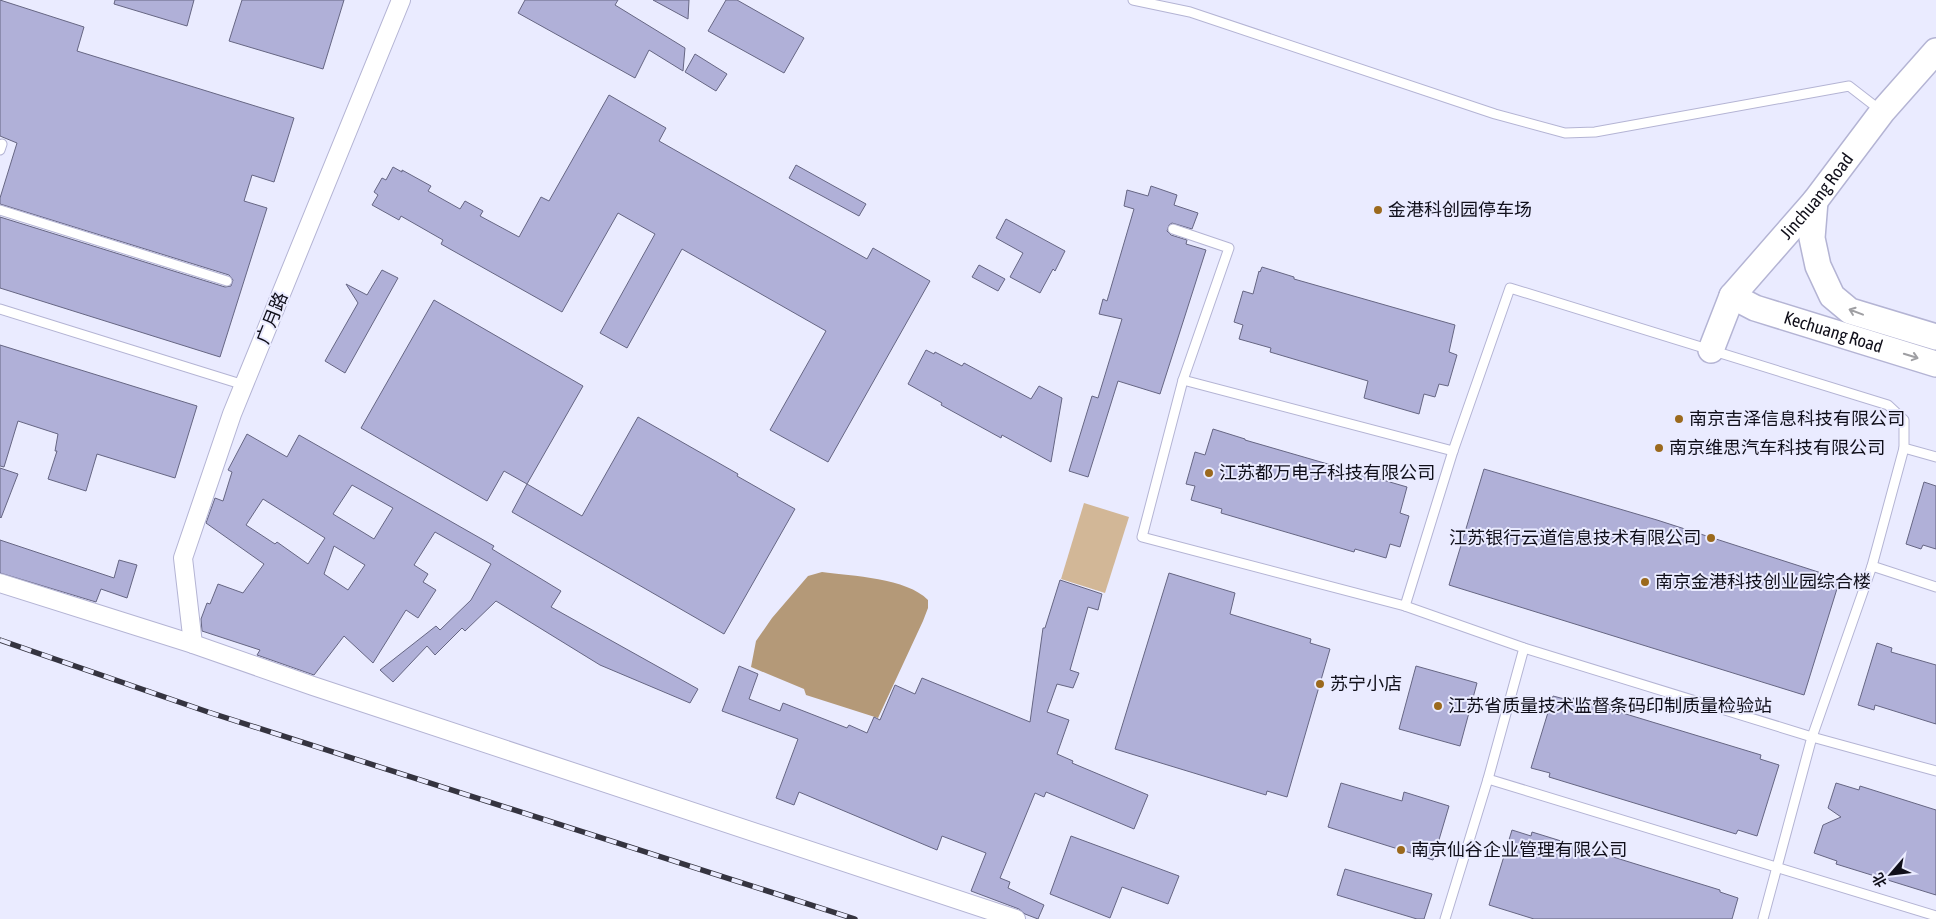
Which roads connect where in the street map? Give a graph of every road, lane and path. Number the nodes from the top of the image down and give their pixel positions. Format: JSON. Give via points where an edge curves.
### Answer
{"nodes":[{"id":1,"x":401,"y":0,"type":"edge"},
{"id":2,"x":1133,"y":0,"type":"edge"},
{"id":3,"x":1936,"y":51,"type":"edge"},
{"id":4,"x":1882,"y":112,"type":"junction"},
{"id":5,"x":1815,"y":201,"type":"junction"},
{"id":6,"x":0,"y":210,"type":"edge"},
{"id":7,"x":1173,"y":229,"type":"dead end"},
{"id":8,"x":227,"y":281,"type":"dead end"},
{"id":9,"x":1732,"y":296,"type":"junction"},
{"id":10,"x":0,"y":309,"type":"edge"},
{"id":11,"x":1936,"y":337,"type":"edge"},
{"id":12,"x":1711,"y":350,"type":"junction"},
{"id":13,"x":1936,"y":364,"type":"edge"},
{"id":14,"x":1184,"y":380,"type":"junction"},
{"id":15,"x":244,"y":385,"type":"junction"},
{"id":16,"x":1904,"y":448,"type":"junction"},
{"id":17,"x":1453,"y":452,"type":"junction"},
{"id":18,"x":1936,"y":456,"type":"edge"},
{"id":19,"x":1872,"y":566,"type":"junction"},
{"id":20,"x":0,"y":584,"type":"edge"},
{"id":21,"x":1936,"y":587,"type":"edge"},
{"id":22,"x":1405,"y":606,"type":"junction"},
{"id":23,"x":193,"y":644,"type":"junction"},
{"id":24,"x":1524,"y":648,"type":"junction"},
{"id":25,"x":1812,"y":737,"type":"junction"},
{"id":26,"x":1936,"y":771,"type":"edge"},
{"id":27,"x":1488,"y":779,"type":"junction"},
{"id":28,"x":1778,"y":867,"type":"junction"},
{"id":29,"x":1936,"y":916,"type":"edge"},
{"id":30,"x":1016,"y":919,"type":"edge"},
{"id":31,"x":1445,"y":919,"type":"edge"},
{"id":32,"x":1763,"y":919,"type":"edge"}],
"edges":[{"from":1,"to":15,"type":"street","name":"广月路"},
{"from":2,"to":4,"type":"lane","via":[[1190,12],[1495,114],[1565,133],[1594,132],[1849,86]]},
{"from":3,"to":4,"type":"street","name":"Jinchuang Road"},
{"from":4,"to":5,"type":"street","name":"Jinchuang Road"},
{"from":5,"to":9,"type":"street","name":"Jinchuang Road"},
{"from":11,"to":5,"type":"street","name":"Kechuang Road","one_way":true,"via":[[1850,311],[1832,296],[1818,266],[1812,238]]},
{"from":6,"to":8,"type":"lane"},
{"from":7,"to":14,"type":"lane","via":[[1229,248]]},
{"from":9,"to":12,"type":"street","name":"Jinchuang Road"},
{"from":9,"to":13,"type":"street","name":"Kechuang Road","one_way":true,"via":[[1755,308]]},
{"from":10,"to":15,"type":"lane"},
{"from":12,"to":16,"type":"lane","via":[[1888,406],[1904,420]]},
{"from":12,"to":17,"type":"lane","via":[[1510,288]]},
{"from":14,"to":17,"type":"lane"},
{"from":14,"to":22,"type":"lane","via":[[1142,536]]},
{"from":15,"to":23,"type":"street","name":"广月路","via":[[183,558]]},
{"from":16,"to":18,"type":"lane"},
{"from":16,"to":19,"type":"lane"},
{"from":17,"to":22,"type":"lane"},
{"from":19,"to":21,"type":"lane"},
{"from":19,"to":25,"type":"lane"},
{"from":20,"to":23,"type":"street"},
{"from":22,"to":24,"type":"lane"},
{"from":23,"to":30,"type":"street"},
{"from":24,"to":25,"type":"lane"},
{"from":24,"to":27,"type":"lane"},
{"from":25,"to":26,"type":"lane"},
{"from":25,"to":28,"type":"lane"},
{"from":27,"to":28,"type":"lane"},
{"from":27,"to":31,"type":"lane"},
{"from":28,"to":29,"type":"lane"},
{"from":28,"to":32,"type":"lane"}]}
